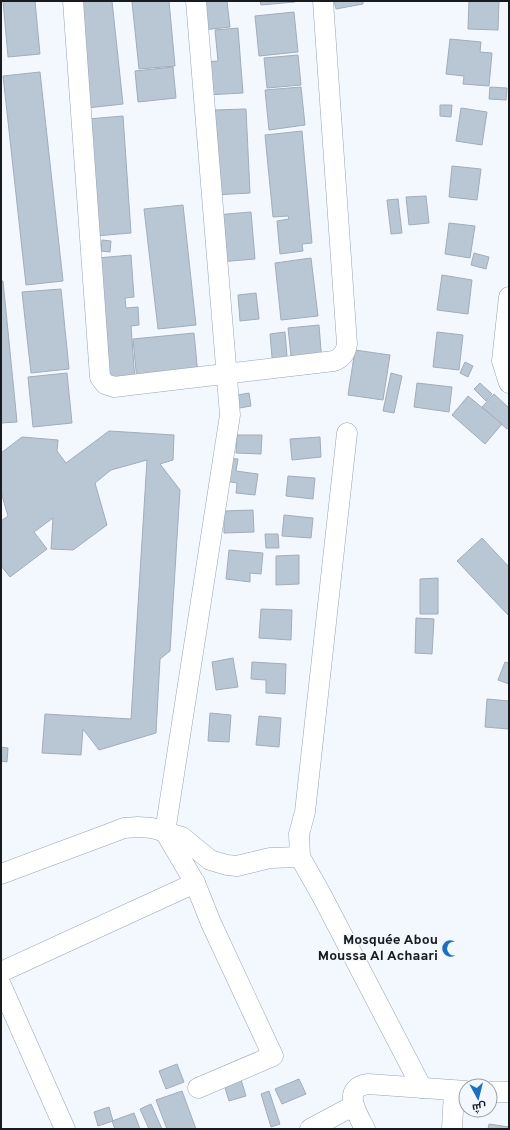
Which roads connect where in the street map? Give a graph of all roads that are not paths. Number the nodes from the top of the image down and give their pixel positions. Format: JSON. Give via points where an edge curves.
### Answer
{"nodes":[{"id":1,"x":73,"y":1,"type":"edge"},
{"id":2,"x":196,"y":1,"type":"edge"},
{"id":3,"x":323,"y":1,"type":"edge"},
{"id":4,"x":509,"y":297,"type":"edge"},
{"id":5,"x":226,"y":373,"type":"junction"},
{"id":6,"x":509,"y":383,"type":"edge"},
{"id":7,"x":347,"y":433,"type":"dead end"},
{"id":8,"x":165,"y":832,"type":"junction"},
{"id":9,"x":300,"y":858,"type":"junction"},
{"id":10,"x":1,"y":874,"type":"edge"},
{"id":11,"x":195,"y":883,"type":"junction"},
{"id":12,"x":1,"y":972,"type":"edge"},
{"id":13,"x":1,"y":986,"type":"edge"},
{"id":14,"x":198,"y":1088,"type":"dead end"},
{"id":15,"x":422,"y":1088,"type":"junction"},
{"id":16,"x":458,"y":1091,"type":"edge"},
{"id":17,"x":498,"y":1092,"type":"edge"},
{"id":18,"x":509,"y":1092,"type":"edge"},
{"id":19,"x":458,"y":1100,"type":"edge"},
{"id":20,"x":353,"y":1106,"type":"junction"},
{"id":21,"x":65,"y":1129,"type":"edge"},
{"id":22,"x":310,"y":1129,"type":"edge"},
{"id":23,"x":365,"y":1129,"type":"edge"},
{"id":24,"x":452,"y":1129,"type":"edge"}],
"edges":[{"from":1,"to":5,"type":"street","via":[[100,377],[105,384],[114,387]]},
{"from":2,"to":5,"type":"street"},
{"from":3,"to":5,"type":"street","via":[[346,348],[343,355],[334,361]]},
{"from":4,"to":6,"type":"street","via":[[502,360]]},
{"from":5,"to":8,"type":"street","via":[[230,415]]},
{"from":7,"to":9,"type":"street","via":[[305,812],[299,834]]},
{"from":8,"to":9,"type":"street","via":[[182,837],[210,860],[227,866],[270,858]]},
{"from":8,"to":10,"type":"street","via":[[145,828],[124,828]]},
{"from":8,"to":11,"type":"street"},
{"from":9,"to":15,"type":"street"},
{"from":11,"to":12,"type":"street"},
{"from":11,"to":14,"type":"street","via":[[210,923],[273,1056]]},
{"from":13,"to":21,"type":"street"},
{"from":15,"to":16,"type":"street"},
{"from":15,"to":20,"type":"street","via":[[364,1085],[354,1093]]},
{"from":17,"to":18,"type":"street"},
{"from":19,"to":24,"type":"street"},
{"from":20,"to":22,"type":"street"},
{"from":20,"to":23,"type":"street"}]}
